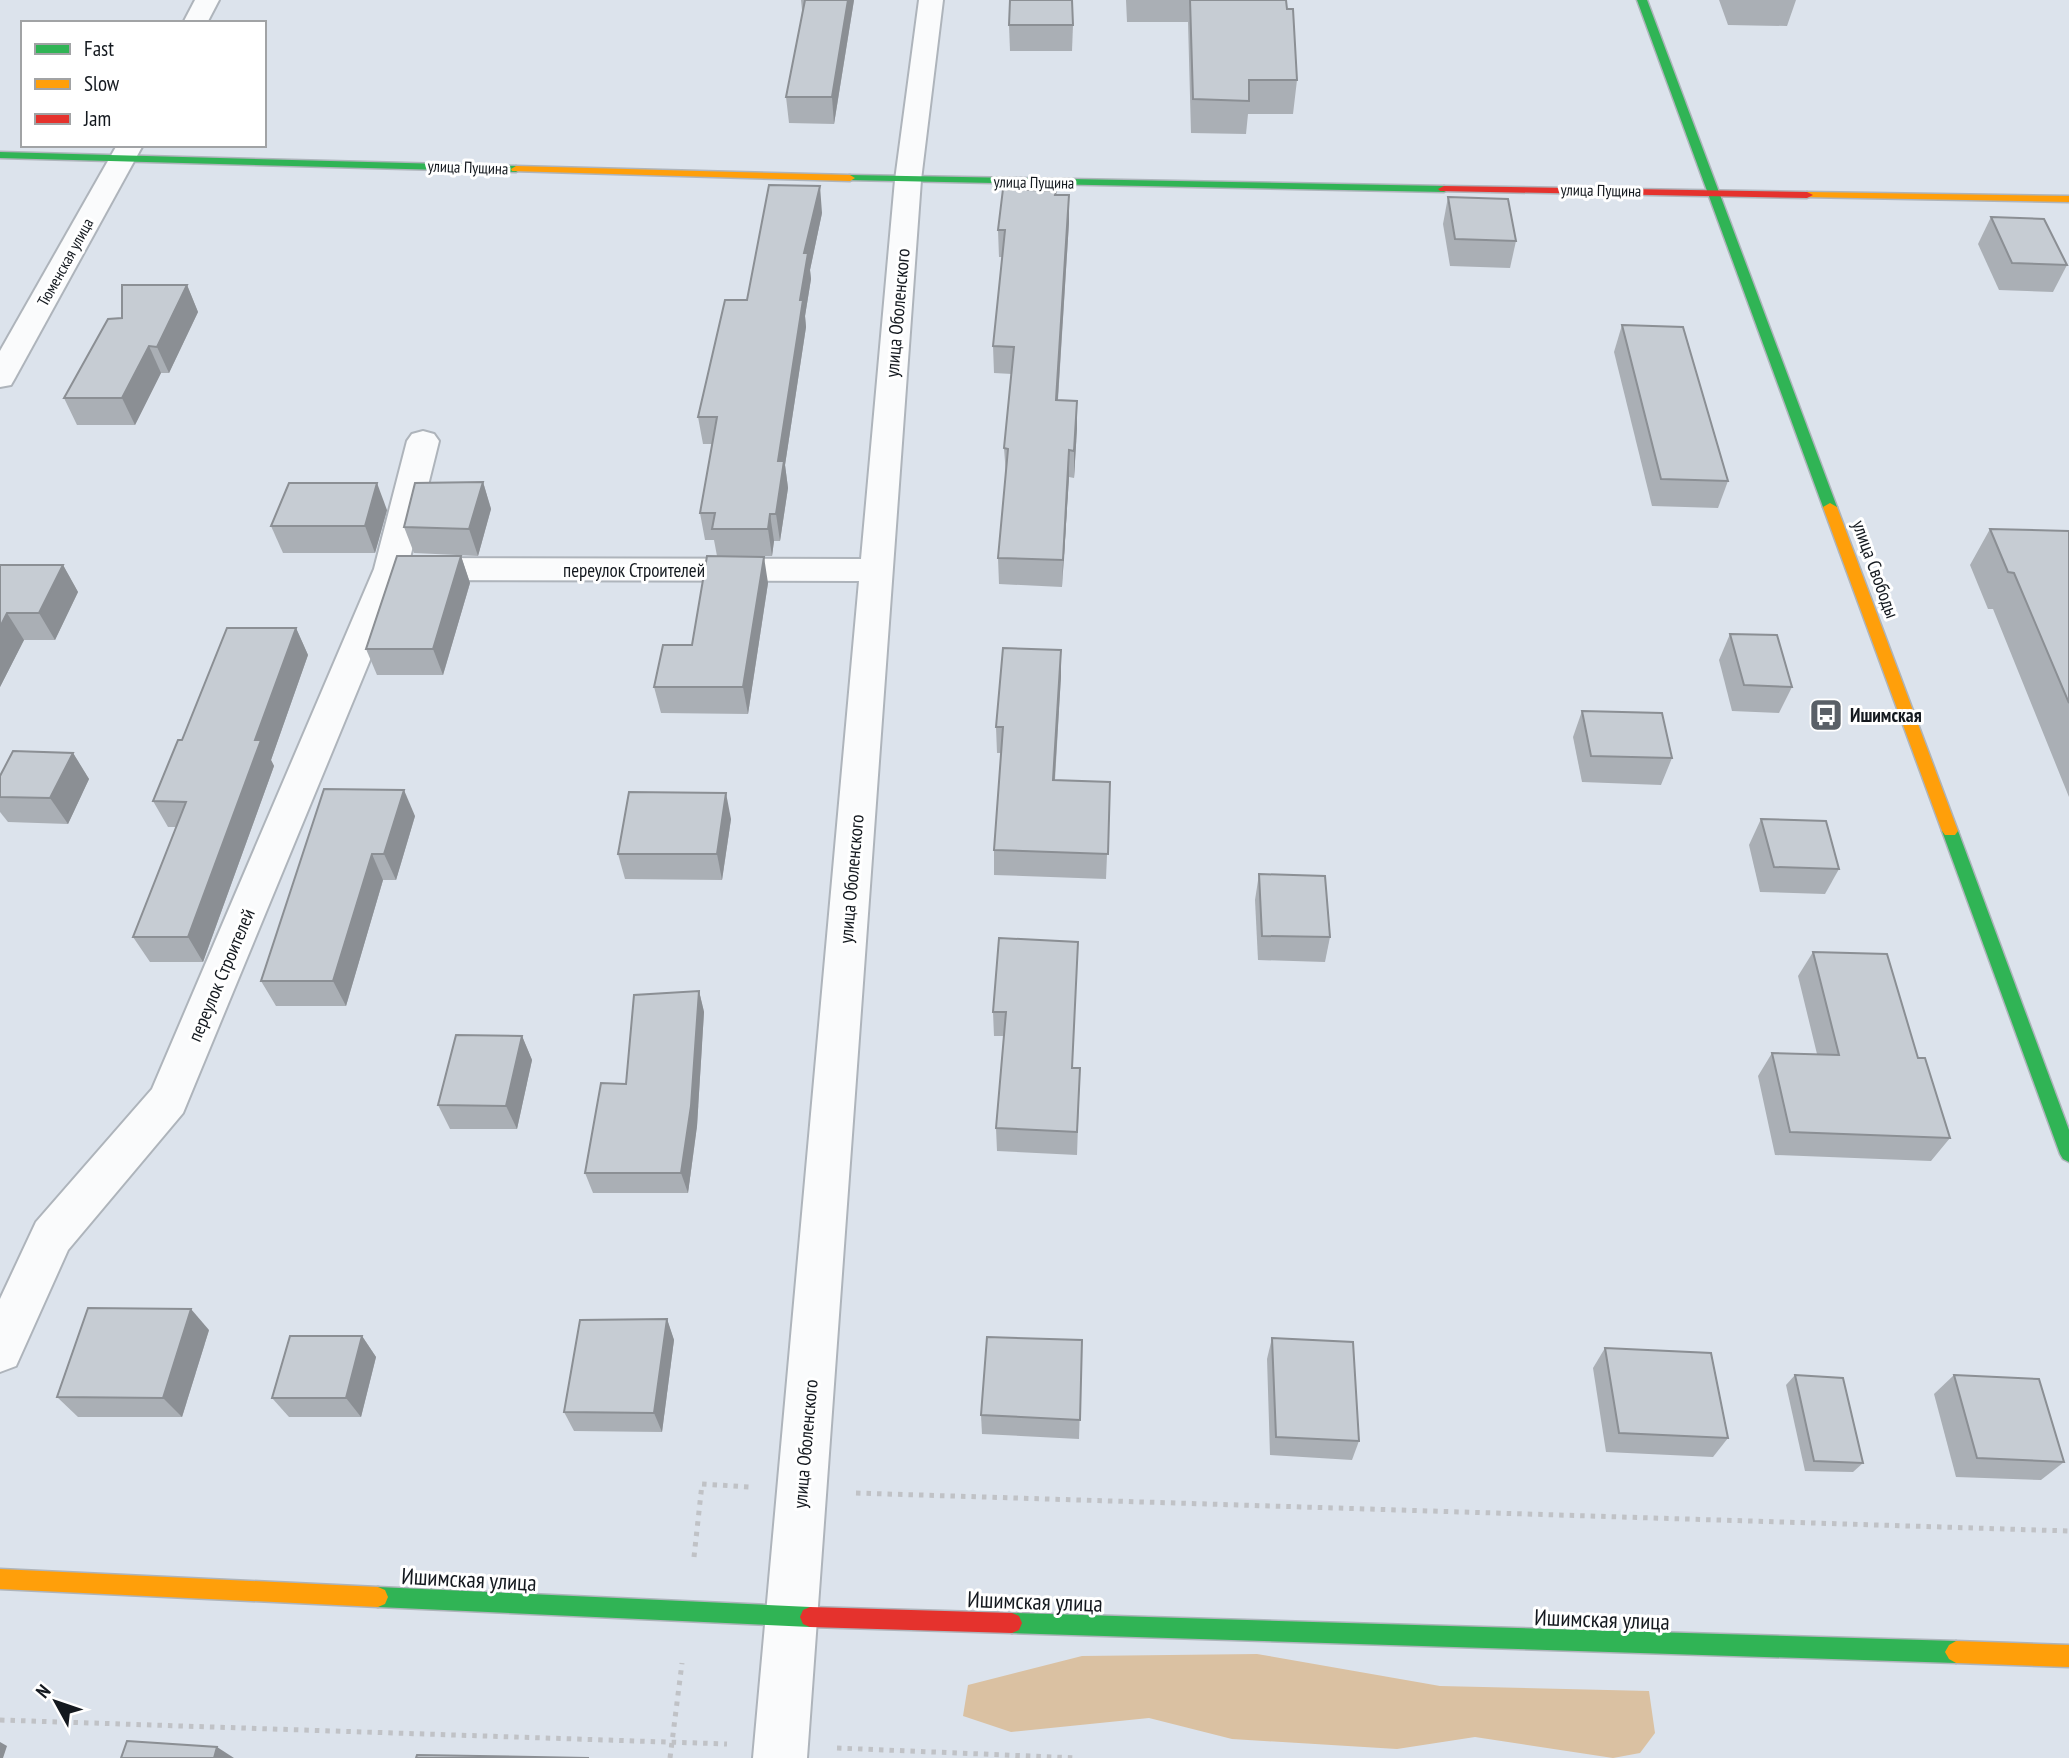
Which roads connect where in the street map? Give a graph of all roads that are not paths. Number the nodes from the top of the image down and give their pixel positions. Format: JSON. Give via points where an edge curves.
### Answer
{"nodes":[{"id":1,"x":207,"y":0,"type":"edge"},
{"id":2,"x":931,"y":0,"type":"edge"},
{"id":3,"x":1642,"y":0,"type":"edge"},
{"id":4,"x":196,"y":21,"type":"edge"},
{"id":5,"x":127,"y":151,"type":"edge"},
{"id":6,"x":0,"y":156,"type":"edge"},
{"id":7,"x":908,"y":180,"type":"junction"},
{"id":8,"x":1714,"y":192,"type":"junction"},
{"id":9,"x":2069,"y":199,"type":"edge"},
{"id":10,"x":0,"y":378,"type":"edge"},
{"id":11,"x":423,"y":441,"type":"dead end"},
{"id":12,"x":391,"y":569,"type":"junction"},
{"id":13,"x":876,"y":570,"type":"junction"},
{"id":14,"x":2069,"y":1154,"type":"edge"},
{"id":15,"x":0,"y":1350,"type":"edge"},
{"id":16,"x":0,"y":1578,"type":"edge"},
{"id":17,"x":791,"y":1616,"type":"junction"},
{"id":18,"x":2069,"y":1656,"type":"edge"},
{"id":19,"x":781,"y":1752,"type":"edge"}],
"edges":[{"from":1,"to":4,"type":"street"},
{"from":2,"to":7,"type":"street","name":"улица Оболенского"},
{"from":3,"to":8,"type":"street","name":"улица Свободы"},
{"from":5,"to":6,"type":"street","name":"улица Пущина"},
{"from":5,"to":7,"type":"street","name":"улица Пущина"},
{"from":5,"to":10,"type":"street","name":"Тюменская улица"},
{"from":7,"to":8,"type":"street","name":"улица Пущина"},
{"from":7,"to":13,"type":"street","name":"улица Оболенского"},
{"from":8,"to":9,"type":"street","name":"улица Пущина"},
{"from":8,"to":14,"type":"street","name":"улица Свободы"},
{"from":11,"to":12,"type":"street","name":"переулок Строителей"},
{"from":12,"to":13,"type":"street","name":"переулок Строителей"},
{"from":12,"to":15,"type":"street","name":"переулок Строителей","via":[[168,1100],[52,1236]]},
{"from":13,"to":17,"type":"street","name":"улица Оболенского"},
{"from":16,"to":17,"type":"street","name":"Ишимская улица"},
{"from":17,"to":18,"type":"street","name":"Ишимская улица"},
{"from":17,"to":19,"type":"street","name":"улица Оболенского"}]}
